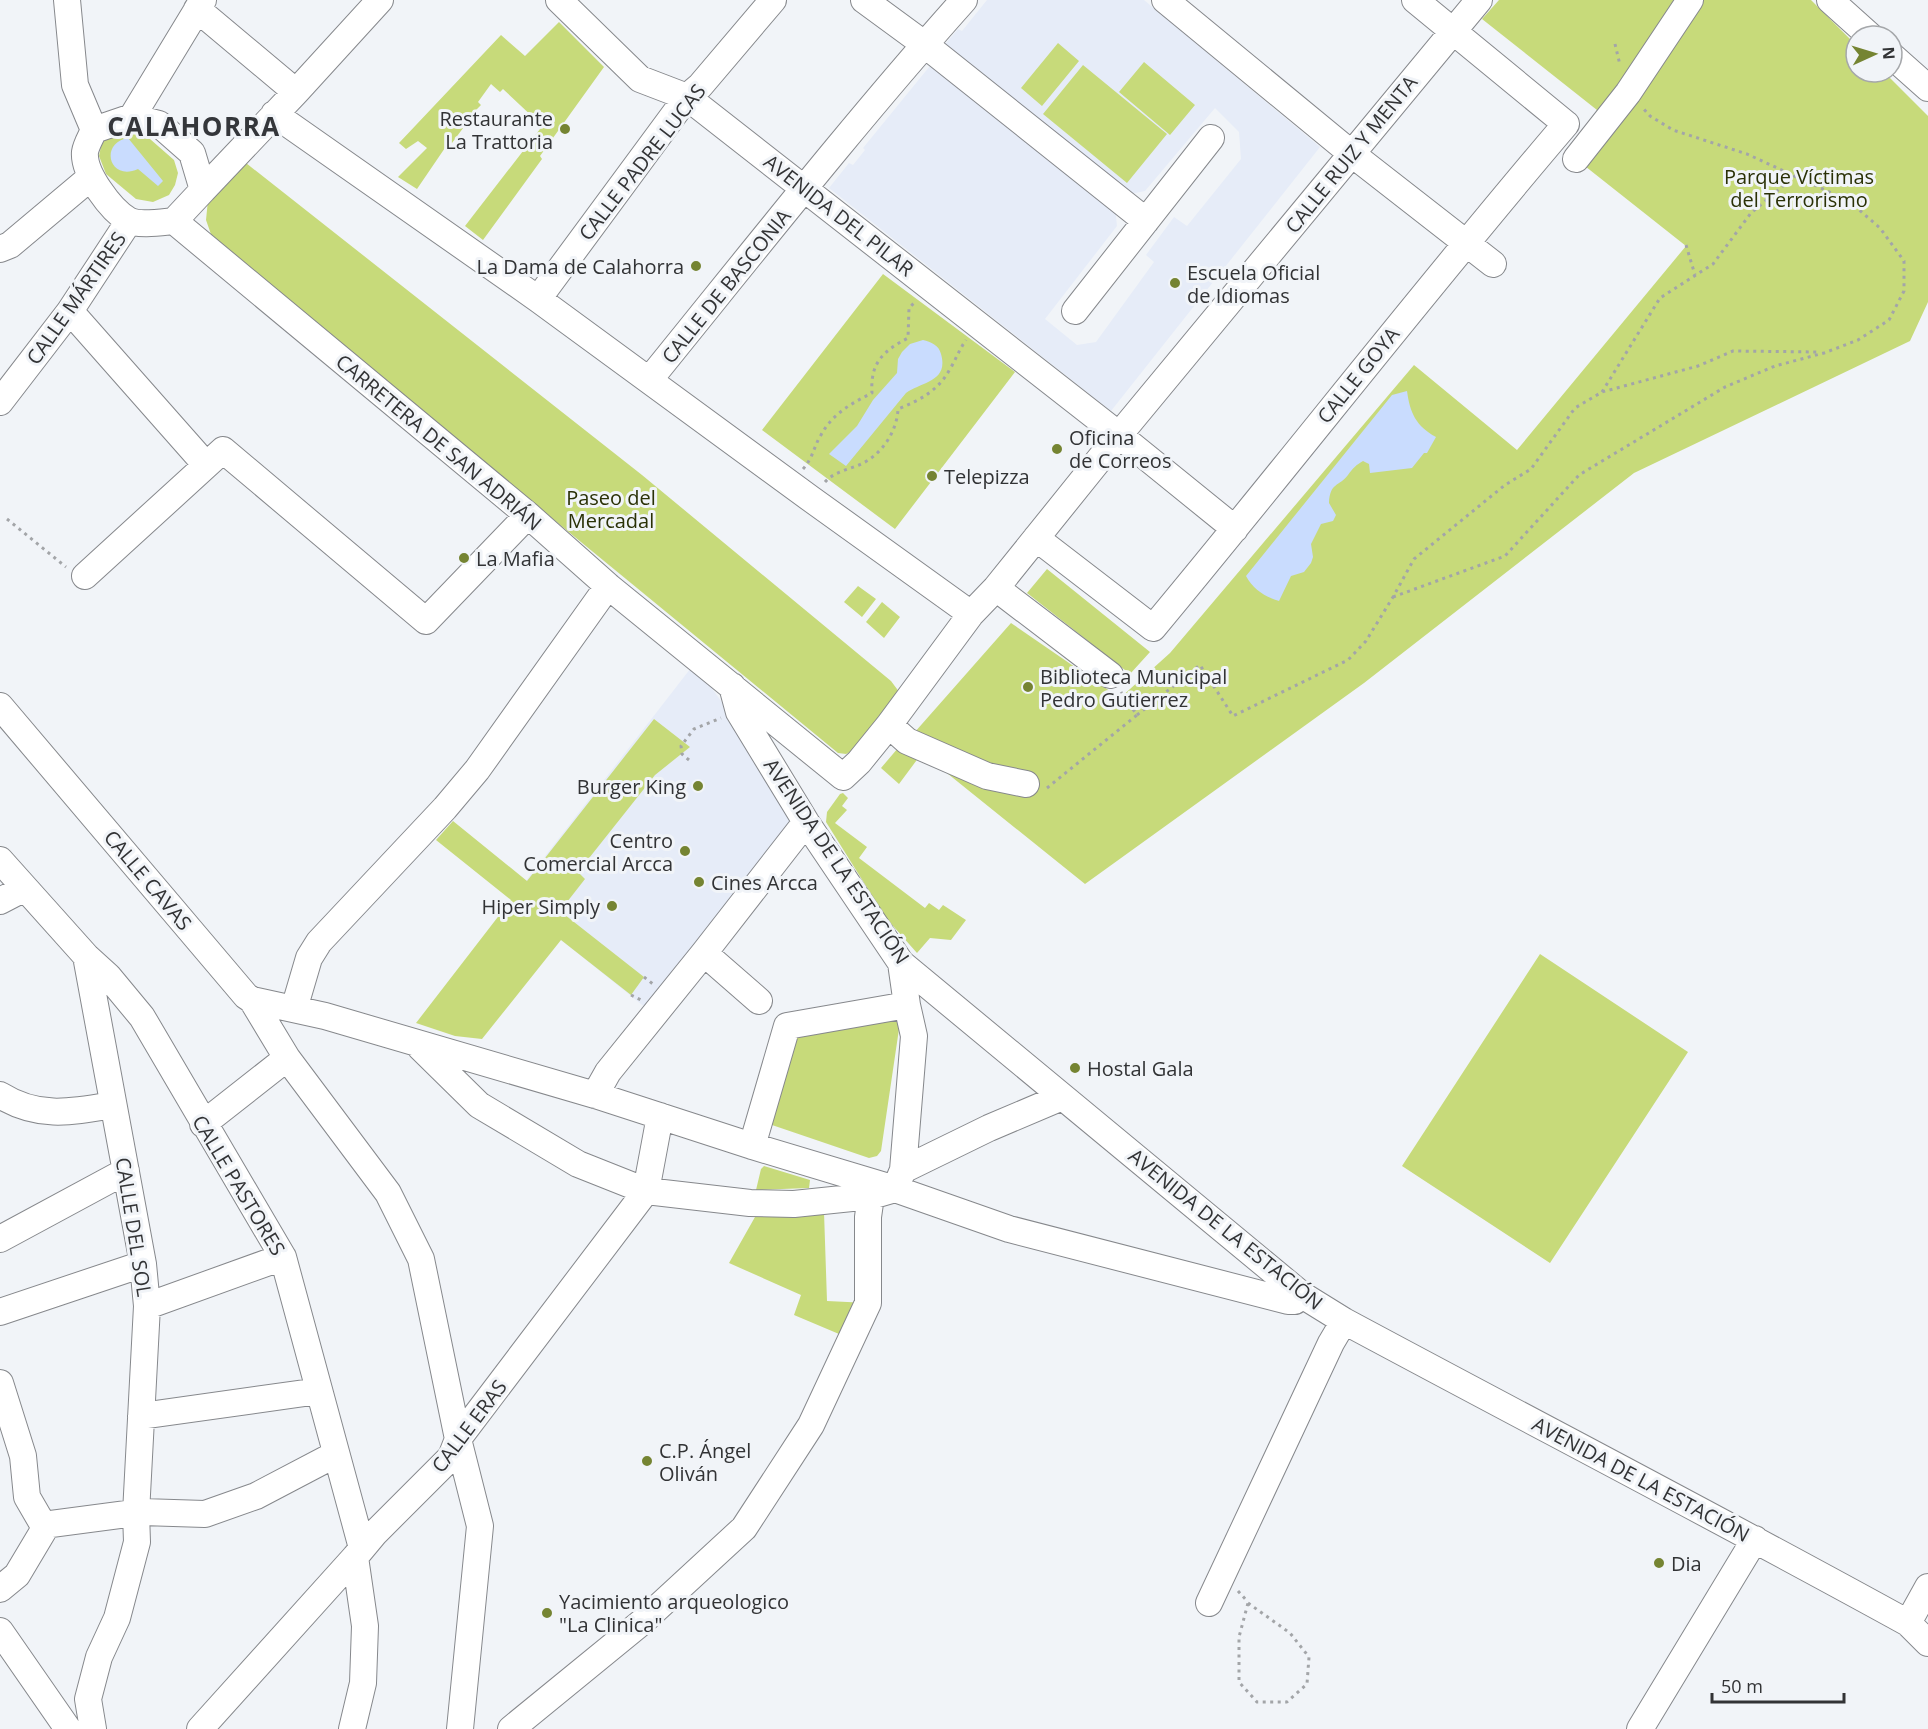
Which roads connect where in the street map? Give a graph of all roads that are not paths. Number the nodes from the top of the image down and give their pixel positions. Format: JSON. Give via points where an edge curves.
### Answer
{"nodes":[{"id":1,"x":67,"y":0,"type":"edge"},
{"id":2,"x":381,"y":0,"type":"edge"},
{"id":3,"x":559,"y":0,"type":"edge"},
{"id":4,"x":772,"y":0,"type":"edge"},
{"id":5,"x":864,"y":0,"type":"edge"},
{"id":6,"x":964,"y":0,"type":"edge"},
{"id":7,"x":1165,"y":0,"type":"edge"},
{"id":8,"x":1415,"y":0,"type":"edge"},
{"id":9,"x":1479,"y":0,"type":"edge"},
{"id":10,"x":1690,"y":0,"type":"edge"},
{"id":11,"x":1830,"y":0,"type":"edge"},
{"id":12,"x":200,"y":4,"type":"edge"},
{"id":13,"x":1857,"y":24,"type":"edge"},
{"id":14,"x":1452,"y":32,"type":"junction"},
{"id":15,"x":924,"y":44,"type":"junction"},
{"id":16,"x":1904,"y":67,"type":"edge"},
{"id":17,"x":1928,"y":88,"type":"edge"},
{"id":18,"x":296,"y":92,"type":"junction"},
{"id":19,"x":687,"y":97,"type":"junction"},
{"id":20,"x":274,"y":114,"type":"junction"},
{"id":21,"x":132,"y":117,"type":"junction"},
{"id":22,"x":94,"y":130,"type":"junction"},
{"id":23,"x":1211,"y":138,"type":"dead end"},
{"id":24,"x":1352,"y":154,"type":"junction"},
{"id":25,"x":1576,"y":159,"type":"dead end"},
{"id":26,"x":91,"y":177,"type":"junction"},
{"id":27,"x":805,"y":189,"type":"junction"},
{"id":28,"x":203,"y":190,"type":"junction"},
{"id":29,"x":129,"y":221,"type":"junction"},
{"id":30,"x":174,"y":221,"type":"junction"},
{"id":31,"x":1146,"y":222,"type":"junction"},
{"id":32,"x":1466,"y":241,"type":"junction"},
{"id":33,"x":0,"y":249,"type":"edge"},
{"id":34,"x":1493,"y":264,"type":"dead end"},
{"id":35,"x":538,"y":299,"type":"junction"},
{"id":36,"x":70,"y":311,"type":"junction"},
{"id":37,"x":1075,"y":311,"type":"dead end"},
{"id":38,"x":650,"y":380,"type":"junction"},
{"id":39,"x":0,"y":402,"type":"edge"},
{"id":40,"x":1119,"y":435,"type":"junction"},
{"id":41,"x":206,"y":465,"type":"junction"},
{"id":42,"x":528,"y":515,"type":"junction"},
{"id":43,"x":1235,"y":529,"type":"junction"},
{"id":44,"x":1036,"y":538,"type":"junction"},
{"id":45,"x":85,"y":576,"type":"road end"},
{"id":46,"x":608,"y":586,"type":"junction"},
{"id":47,"x":996,"y":588,"type":"junction"},
{"id":48,"x":971,"y":614,"type":"junction"},
{"id":49,"x":1110,"y":675,"type":"road end"},
{"id":50,"x":732,"y":685,"type":"junction"},
{"id":51,"x":0,"y":706,"type":"edge"},
{"id":52,"x":889,"y":725,"type":"junction"},
{"id":53,"x":1026,"y":784,"type":"road end"},
{"id":54,"x":806,"y":822,"type":"junction"},
{"id":55,"x":0,"y":860,"type":"edge"},
{"id":56,"x":25,"y":888,"type":"junction"},
{"id":57,"x":0,"y":901,"type":"edge"},
{"id":58,"x":704,"y":953,"type":"junction"},
{"id":59,"x":86,"y":956,"type":"junction"},
{"id":60,"x":901,"y":963,"type":"junction"},
{"id":61,"x":252,"y":1000,"type":"junction"},
{"id":62,"x":759,"y":1001,"type":"dead end"},
{"id":63,"x":907,"y":1005,"type":"junction"},
{"id":64,"x":294,"y":1009,"type":"junction"},
{"id":65,"x":416,"y":1042,"type":"junction"},
{"id":66,"x":287,"y":1058,"type":"junction"},
{"id":67,"x":0,"y":1095,"type":"edge"},
{"id":68,"x":595,"y":1095,"type":"junction"},
{"id":69,"x":1062,"y":1097,"type":"junction"},
{"id":70,"x":113,"y":1105,"type":"junction"},
{"id":71,"x":660,"y":1116,"type":"junction"},
{"id":72,"x":203,"y":1124,"type":"junction"},
{"id":73,"x":752,"y":1146,"type":"junction"},
{"id":74,"x":126,"y":1171,"type":"junction"},
{"id":75,"x":890,"y":1185,"type":"junction"},
{"id":76,"x":646,"y":1191,"type":"junction"},
{"id":77,"x":0,"y":1239,"type":"edge"},
{"id":78,"x":283,"y":1257,"type":"junction"},
{"id":79,"x":143,"y":1264,"type":"junction"},
{"id":80,"x":1302,"y":1295,"type":"junction"},
{"id":81,"x":147,"y":1305,"type":"junction"},
{"id":82,"x":0,"y":1312,"type":"edge"},
{"id":83,"x":1344,"y":1321,"type":"junction"},
{"id":84,"x":0,"y":1383,"type":"edge"},
{"id":85,"x":319,"y":1391,"type":"junction"},
{"id":86,"x":141,"y":1416,"type":"junction"},
{"id":87,"x":458,"y":1439,"type":"junction"},
{"id":88,"x":336,"y":1454,"type":"junction"},
{"id":89,"x":136,"y":1513,"type":"junction"},
{"id":90,"x":45,"y":1527,"type":"junction"},
{"id":91,"x":1755,"y":1539,"type":"junction"},
{"id":92,"x":359,"y":1553,"type":"junction"},
{"id":93,"x":1928,"y":1587,"type":"edge"},
{"id":94,"x":0,"y":1589,"type":"edge"},
{"id":95,"x":1209,"y":1603,"type":"dead end"},
{"id":96,"x":1908,"y":1623,"type":"junction"},
{"id":97,"x":0,"y":1631,"type":"edge"},
{"id":98,"x":1928,"y":1643,"type":"edge"},
{"id":99,"x":68,"y":1729,"type":"edge"},
{"id":100,"x":93,"y":1729,"type":"edge"},
{"id":101,"x":200,"y":1729,"type":"edge"},
{"id":102,"x":352,"y":1729,"type":"edge"},
{"id":103,"x":460,"y":1729,"type":"edge"},
{"id":104,"x":511,"y":1729,"type":"edge"},
{"id":105,"x":1640,"y":1729,"type":"edge"}],
"edges":[{"from":1,"to":22,"type":"street","via":[[75,85]]},
{"from":2,"to":18,"type":"street"},
{"from":3,"to":19,"type":"street","name":"AVENIDA DEL PILAR","via":[[640,79]]},
{"from":4,"to":19,"type":"street","name":"CALLE PADRE LUCAS"},
{"from":5,"to":15,"type":"street"},
{"from":6,"to":15,"type":"street","name":"CALLE DE BASCONIA"},
{"from":7,"to":24,"type":"street"},
{"from":8,"to":14,"type":"street"},
{"from":9,"to":14,"type":"street","name":"CALLE RUIZ Y MENTA"},
{"from":10,"to":25,"type":"street","via":[[1628,93]]},
{"from":11,"to":13,"type":"street"},
{"from":12,"to":18,"type":"street"},
{"from":12,"to":21,"type":"street"},
{"from":14,"to":24,"type":"street","name":"CALLE RUIZ Y MENTA"},
{"from":14,"to":32,"type":"street","name":"CALLE GOYA","via":[[1566,124]]},
{"from":15,"to":27,"type":"street","name":"CALLE DE BASCONIA"},
{"from":15,"to":31,"type":"street"},
{"from":16,"to":17,"type":"street"},
{"from":18,"to":20,"type":"street"},
{"from":19,"to":27,"type":"street","name":"AVENIDA DEL PILAR"},
{"from":19,"to":35,"type":"street","name":"CALLE PADRE LUCAS"},
{"from":20,"to":28,"type":"street"},
{"from":20,"to":35,"type":"street"},
{"from":21,"to":22,"type":"street"},
{"from":21,"to":28,"type":"street","via":[[159,124],[192,153]]},
{"from":22,"to":26,"type":"street","via":[[85,152]]},
{"from":23,"to":31,"type":"street"},
{"from":24,"to":32,"type":"street"},
{"from":24,"to":40,"type":"street","name":"CALLE RUIZ Y MENTA"},
{"from":26,"to":29,"type":"street","via":[[103,196]]},
{"from":26,"to":33,"type":"street","via":[[10,245]]},
{"from":27,"to":38,"type":"street","name":"CALLE DE BASCONIA"},
{"from":27,"to":40,"type":"street","name":"AVENIDA DEL PILAR"},
{"from":28,"to":30,"type":"street"},
{"from":29,"to":30,"type":"street"},
{"from":29,"to":36,"type":"street","name":"CALLE MÁRTIRES"},
{"from":30,"to":42,"type":"street","name":"CARRETERA DE SAN ADRIÁN"},
{"from":31,"to":37,"type":"street"},
{"from":32,"to":34,"type":"street"},
{"from":32,"to":43,"type":"street","name":"CALLE GOYA"},
{"from":35,"to":38,"type":"street"},
{"from":36,"to":39,"type":"street","name":"CALLE MÁRTIRES"},
{"from":36,"to":41,"type":"street"},
{"from":38,"to":48,"type":"street"},
{"from":40,"to":43,"type":"street","name":"AVENIDA DEL PILAR"},
{"from":40,"to":44,"type":"street","name":"CALLE RUIZ Y MENTA"},
{"from":41,"to":42,"type":"street","via":[[223,450],[426,621]]},
{"from":41,"to":45,"type":"street"},
{"from":42,"to":46,"type":"street","name":"CARRETERA DE SAN ADRIÁN"},
{"from":43,"to":44,"type":"street","name":"CALLE GOYA","via":[[1154,628]]},
{"from":44,"to":47,"type":"street","name":"CALLE RUIZ Y MENTA"},
{"from":46,"to":50,"type":"street","name":"CARRETERA DE SAN ADRIÁN"},
{"from":46,"to":64,"type":"street","via":[[432,833],[319,942],[309,958]]},
{"from":47,"to":48,"type":"street","name":"CALLE RUIZ Y MENTA"},
{"from":47,"to":49,"type":"street"},
{"from":48,"to":52,"type":"street","name":"CALLE RUIZ Y MENTA"},
{"from":50,"to":52,"type":"street","name":"CARRETERA DE SAN ADRIÁN","via":[[843,777]]},
{"from":50,"to":54,"type":"street","name":"AVENIDA DE LA ESTACIÓN","via":[[739,712]]},
{"from":51,"to":61,"type":"street","name":"CALLE CAVAS"},
{"from":52,"to":53,"type":"street","via":[[907,741],[987,776]]},
{"from":54,"to":58,"type":"street"},
{"from":54,"to":60,"type":"street","name":"AVENIDA DE LA ESTACIÓN"},
{"from":55,"to":56,"type":"street"},
{"from":56,"to":57,"type":"street"},
{"from":56,"to":59,"type":"street"},
{"from":58,"to":62,"type":"street"},
{"from":58,"to":68,"type":"street","via":[[608,1072]]},
{"from":59,"to":70,"type":"street","name":"CALLE DEL SOL"},
{"from":59,"to":72,"type":"street","name":"CALLE PASTORES","via":[[142,1017]]},
{"from":60,"to":63,"type":"street"},
{"from":60,"to":69,"type":"street","name":"AVENIDA DE LA ESTACIÓN"},
{"from":61,"to":64,"type":"street"},
{"from":61,"to":66,"type":"street","name":"CALLE CAVAS"},
{"from":63,"to":73,"type":"street","via":[[787,1026]]},
{"from":63,"to":75,"type":"street","via":[[914,1036]]},
{"from":64,"to":65,"type":"street"},
{"from":65,"to":68,"type":"street"},
{"from":65,"to":76,"type":"street","via":[[479,1105],[578,1164]]},
{"from":66,"to":72,"type":"street"},
{"from":66,"to":87,"type":"street","name":"CALLE CAVAS","via":[[388,1193],[421,1259]]},
{"from":67,"to":70,"type":"street","via":[[17,1106],[42,1112]]},
{"from":68,"to":71,"type":"street"},
{"from":69,"to":75,"type":"street","via":[[989,1128]]},
{"from":69,"to":80,"type":"street","name":"AVENIDA DE LA ESTACIÓN"},
{"from":70,"to":74,"type":"street","name":"CALLE DEL SOL"},
{"from":71,"to":73,"type":"street"},
{"from":71,"to":76,"type":"street","name":"CALLE ERAS"},
{"from":72,"to":78,"type":"street","name":"CALLE PASTORES"},
{"from":73,"to":75,"type":"street"},
{"from":74,"to":77,"type":"street"},
{"from":74,"to":79,"type":"street","name":"CALLE DEL SOL"},
{"from":75,"to":76,"type":"street","via":[[783,1204]]},
{"from":75,"to":80,"type":"street","via":[[1009,1229],[1248,1292],[1288,1301]]},
{"from":75,"to":104,"type":"street","via":[[868,1217],[868,1303],[811,1425],[744,1528],[642,1622]]},
{"from":76,"to":87,"type":"street","name":"CALLE ERAS"},
{"from":78,"to":81,"type":"street"},
{"from":78,"to":85,"type":"street","name":"CALLE PASTORES"},
{"from":79,"to":81,"type":"street","name":"CALLE DEL SOL"},
{"from":79,"to":82,"type":"street"},
{"from":80,"to":83,"type":"street","name":"AVENIDA DE LA ESTACIÓN"},
{"from":81,"to":86,"type":"street","name":"CALLE DEL SOL"},
{"from":83,"to":91,"type":"street","name":"AVENIDA DE LA ESTACIÓN"},
{"from":83,"to":95,"type":"street"},
{"from":84,"to":90,"type":"street","via":[[23,1456],[27,1497]]},
{"from":85,"to":86,"type":"street"},
{"from":85,"to":88,"type":"street","name":"CALLE PASTORES"},
{"from":86,"to":89,"type":"street","name":"CALLE DEL SOL"},
{"from":87,"to":92,"type":"street","name":"CALLE ERAS","via":[[451,1457]]},
{"from":87,"to":103,"type":"street","name":"CALLE CAVAS","via":[[480,1526]]},
{"from":88,"to":89,"type":"street","via":[[256,1496],[205,1514]]},
{"from":88,"to":92,"type":"street","name":"CALLE PASTORES"},
{"from":89,"to":90,"type":"street"},
{"from":89,"to":100,"type":"street","name":"CALLE DEL SOL","via":[[137,1542],[117,1618],[99,1657],[88,1699]]},
{"from":90,"to":94,"type":"street","via":[[18,1575]]},
{"from":91,"to":96,"type":"street","name":"AVENIDA DE LA ESTACIÓN"},
{"from":91,"to":105,"type":"street"},
{"from":92,"to":101,"type":"street","name":"CALLE ERAS"},
{"from":92,"to":102,"type":"street","name":"CALLE PASTORES","via":[[365,1626],[363,1683]]},
{"from":93,"to":96,"type":"street"},
{"from":96,"to":98,"type":"street","name":"AVENIDA DE LA ESTACIÓN"},
{"from":97,"to":99,"type":"street"}]}
